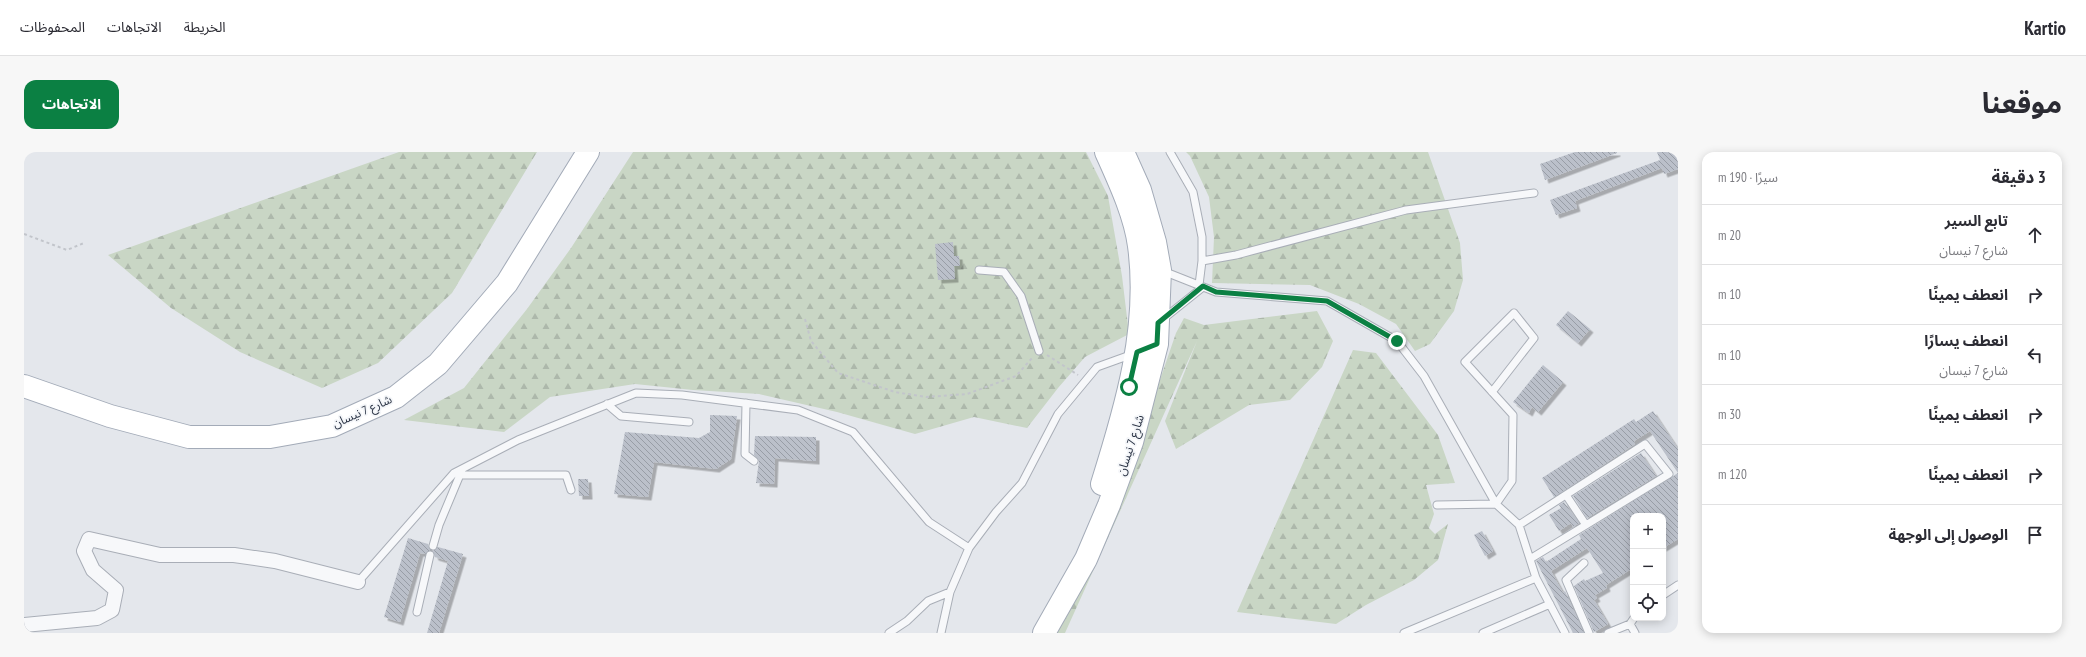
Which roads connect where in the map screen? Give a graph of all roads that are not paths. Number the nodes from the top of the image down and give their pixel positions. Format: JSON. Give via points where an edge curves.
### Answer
{"nodes":[{"id":1,"x":573,"y":152,"type":"edge"},
{"id":2,"x":588,"y":152,"type":"edge"},
{"id":3,"x":1106,"y":152,"type":"edge"},
{"id":4,"x":1123,"y":152,"type":"edge"},
{"id":5,"x":1170,"y":152,"type":"edge"},
{"id":6,"x":1534,"y":192,"type":"dead end"},
{"id":7,"x":1202,"y":261,"type":"junction"},
{"id":8,"x":979,"y":270,"type":"dead end"},
{"id":9,"x":1160,"y":270,"type":"junction"},
{"id":10,"x":1201,"y":286,"type":"junction"},
{"id":11,"x":1158,"y":323,"type":"junction"},
{"id":12,"x":1147,"y":348,"type":"junction"},
{"id":13,"x":1039,"y":351,"type":"road end"},
{"id":14,"x":24,"y":372,"type":"edge"},
{"id":15,"x":24,"y":386,"type":"edge"},
{"id":16,"x":1492,"y":392,"type":"junction"},
{"id":17,"x":607,"y":404,"type":"junction"},
{"id":18,"x":746,"y":404,"type":"junction"},
{"id":19,"x":690,"y":422,"type":"dead end"},
{"id":20,"x":754,"y":461,"type":"dead end"},
{"id":21,"x":462,"y":472,"type":"junction"},
{"id":22,"x":571,"y":490,"type":"dead end"},
{"id":23,"x":1566,"y":495,"type":"junction"},
{"id":24,"x":1496,"y":504,"type":"junction"},
{"id":25,"x":1437,"y":505,"type":"dead end"},
{"id":26,"x":1519,"y":525,"type":"junction"},
{"id":27,"x":1586,"y":525,"type":"junction"},
{"id":28,"x":433,"y":546,"type":"dead end"},
{"id":29,"x":969,"y":548,"type":"junction"},
{"id":30,"x":430,"y":555,"type":"dead end"},
{"id":31,"x":1530,"y":559,"type":"junction"},
{"id":32,"x":1584,"y":563,"type":"dead end"},
{"id":33,"x":1536,"y":578,"type":"junction"},
{"id":34,"x":358,"y":582,"type":"joint"},
{"id":35,"x":1678,"y":585,"type":"edge"},
{"id":36,"x":950,"y":592,"type":"junction"},
{"id":37,"x":1666,"y":593,"type":"edge"},
{"id":38,"x":1550,"y":604,"type":"junction"},
{"id":39,"x":417,"y":612,"type":"dead end"},
{"id":40,"x":1632,"y":621,"type":"edge"},
{"id":41,"x":24,"y":625,"type":"edge"},
{"id":42,"x":889,"y":633,"type":"edge"},
{"id":43,"x":941,"y":633,"type":"edge"},
{"id":44,"x":1028,"y":633,"type":"edge"},
{"id":45,"x":1044,"y":633,"type":"edge"},
{"id":46,"x":1404,"y":633,"type":"edge"},
{"id":47,"x":1482,"y":633,"type":"edge"},
{"id":48,"x":1565,"y":633,"type":"edge"},
{"id":49,"x":1589,"y":633,"type":"edge"},
{"id":50,"x":1608,"y":633,"type":"edge"},
{"id":51,"x":1635,"y":633,"type":"edge"}],
"edges":[{"from":1,"to":14,"type":"main road","name":"شارع 7 نيسان","via":[[496,276],[429,354],[388,386],[328,413],[269,424],[191,424],[114,403]]},
{"from":2,"to":15,"type":"main road","name":"شارع 7 نيسان","via":[[507,283],[438,364],[396,397],[332,426],[270,438],[189,437],[110,416]]},
{"from":3,"to":12,"type":"main road","name":"شارع 7 نيسان","via":[[1124,194],[1139,245]]},
{"from":4,"to":9,"type":"main road","name":"شارع 7 نيسان","via":[[1140,190]]},
{"from":5,"to":7,"type":"lane","via":[[1193,192],[1202,237]]},
{"from":6,"to":7,"type":"lane","via":[[1406,210],[1236,255]]},
{"from":7,"to":10,"type":"lane"},
{"from":8,"to":13,"type":"lane","via":[[1004,272],[1021,296]]},
{"from":9,"to":10,"type":"lane"},
{"from":9,"to":11,"type":"main road","name":"شارع 7 نيسان"},
{"from":10,"to":11,"type":"lane"},
{"from":10,"to":24,"type":"lane","via":[[1216,292],[1327,301],[1397,341],[1424,376]]},
{"from":11,"to":12,"type":"main road","name":"شارع 7 نيسان"},
{"from":12,"to":29,"type":"lane","via":[[1097,367],[1058,414],[1022,483]]},
{"from":12,"to":44,"type":"main road","name":"شارع 7 نيسان","via":[[1097,500],[1074,553]]},
{"from":12,"to":45,"type":"main road","name":"شارع 7 نيسان","via":[[1132,442],[1086,559]]},
{"from":16,"to":16,"type":"lane","via":[[1465,362],[1514,312],[1534,338]]},
{"from":16,"to":24,"type":"lane","via":[[1513,415],[1512,481]]},
{"from":17,"to":18,"type":"lane","via":[[636,392],[682,395]]},
{"from":17,"to":19,"type":"lane","via":[[621,416]]},
{"from":17,"to":21,"type":"lane","via":[[518,440]]},
{"from":18,"to":20,"type":"lane","via":[[745,454]]},
{"from":18,"to":29,"type":"lane","via":[[798,410],[853,432],[929,522]]},
{"from":21,"to":22,"type":"lane","via":[[566,475]]},
{"from":21,"to":28,"type":"lane"},
{"from":21,"to":34,"type":"lane","via":[[454,473]]},
{"from":23,"to":26,"type":"lane"},
{"from":23,"to":27,"type":"lane"},
{"from":23,"to":27,"type":"lane","via":[[1645,444],[1669,474]]},
{"from":24,"to":25,"type":"lane"},
{"from":24,"to":26,"type":"lane"},
{"from":26,"to":31,"type":"lane"},
{"from":27,"to":31,"type":"lane"},
{"from":29,"to":36,"type":"lane"},
{"from":30,"to":39,"type":"lane"},
{"from":31,"to":33,"type":"lane"},
{"from":32,"to":49,"type":"lane","via":[[1566,580]]},
{"from":33,"to":38,"type":"lane"},
{"from":33,"to":46,"type":"lane"},
{"from":34,"to":41,"type":"street","via":[[275,561],[234,555],[160,555],[89,539],[84,552],[93,570],[116,590],[112,610],[98,618]]},
{"from":35,"to":37,"type":"lane"},
{"from":36,"to":42,"type":"lane","via":[[928,601],[907,621]]},
{"from":36,"to":43,"type":"lane"},
{"from":38,"to":47,"type":"lane"},
{"from":38,"to":48,"type":"lane"},
{"from":40,"to":50,"type":"lane"},
{"from":40,"to":51,"type":"lane"}]}
